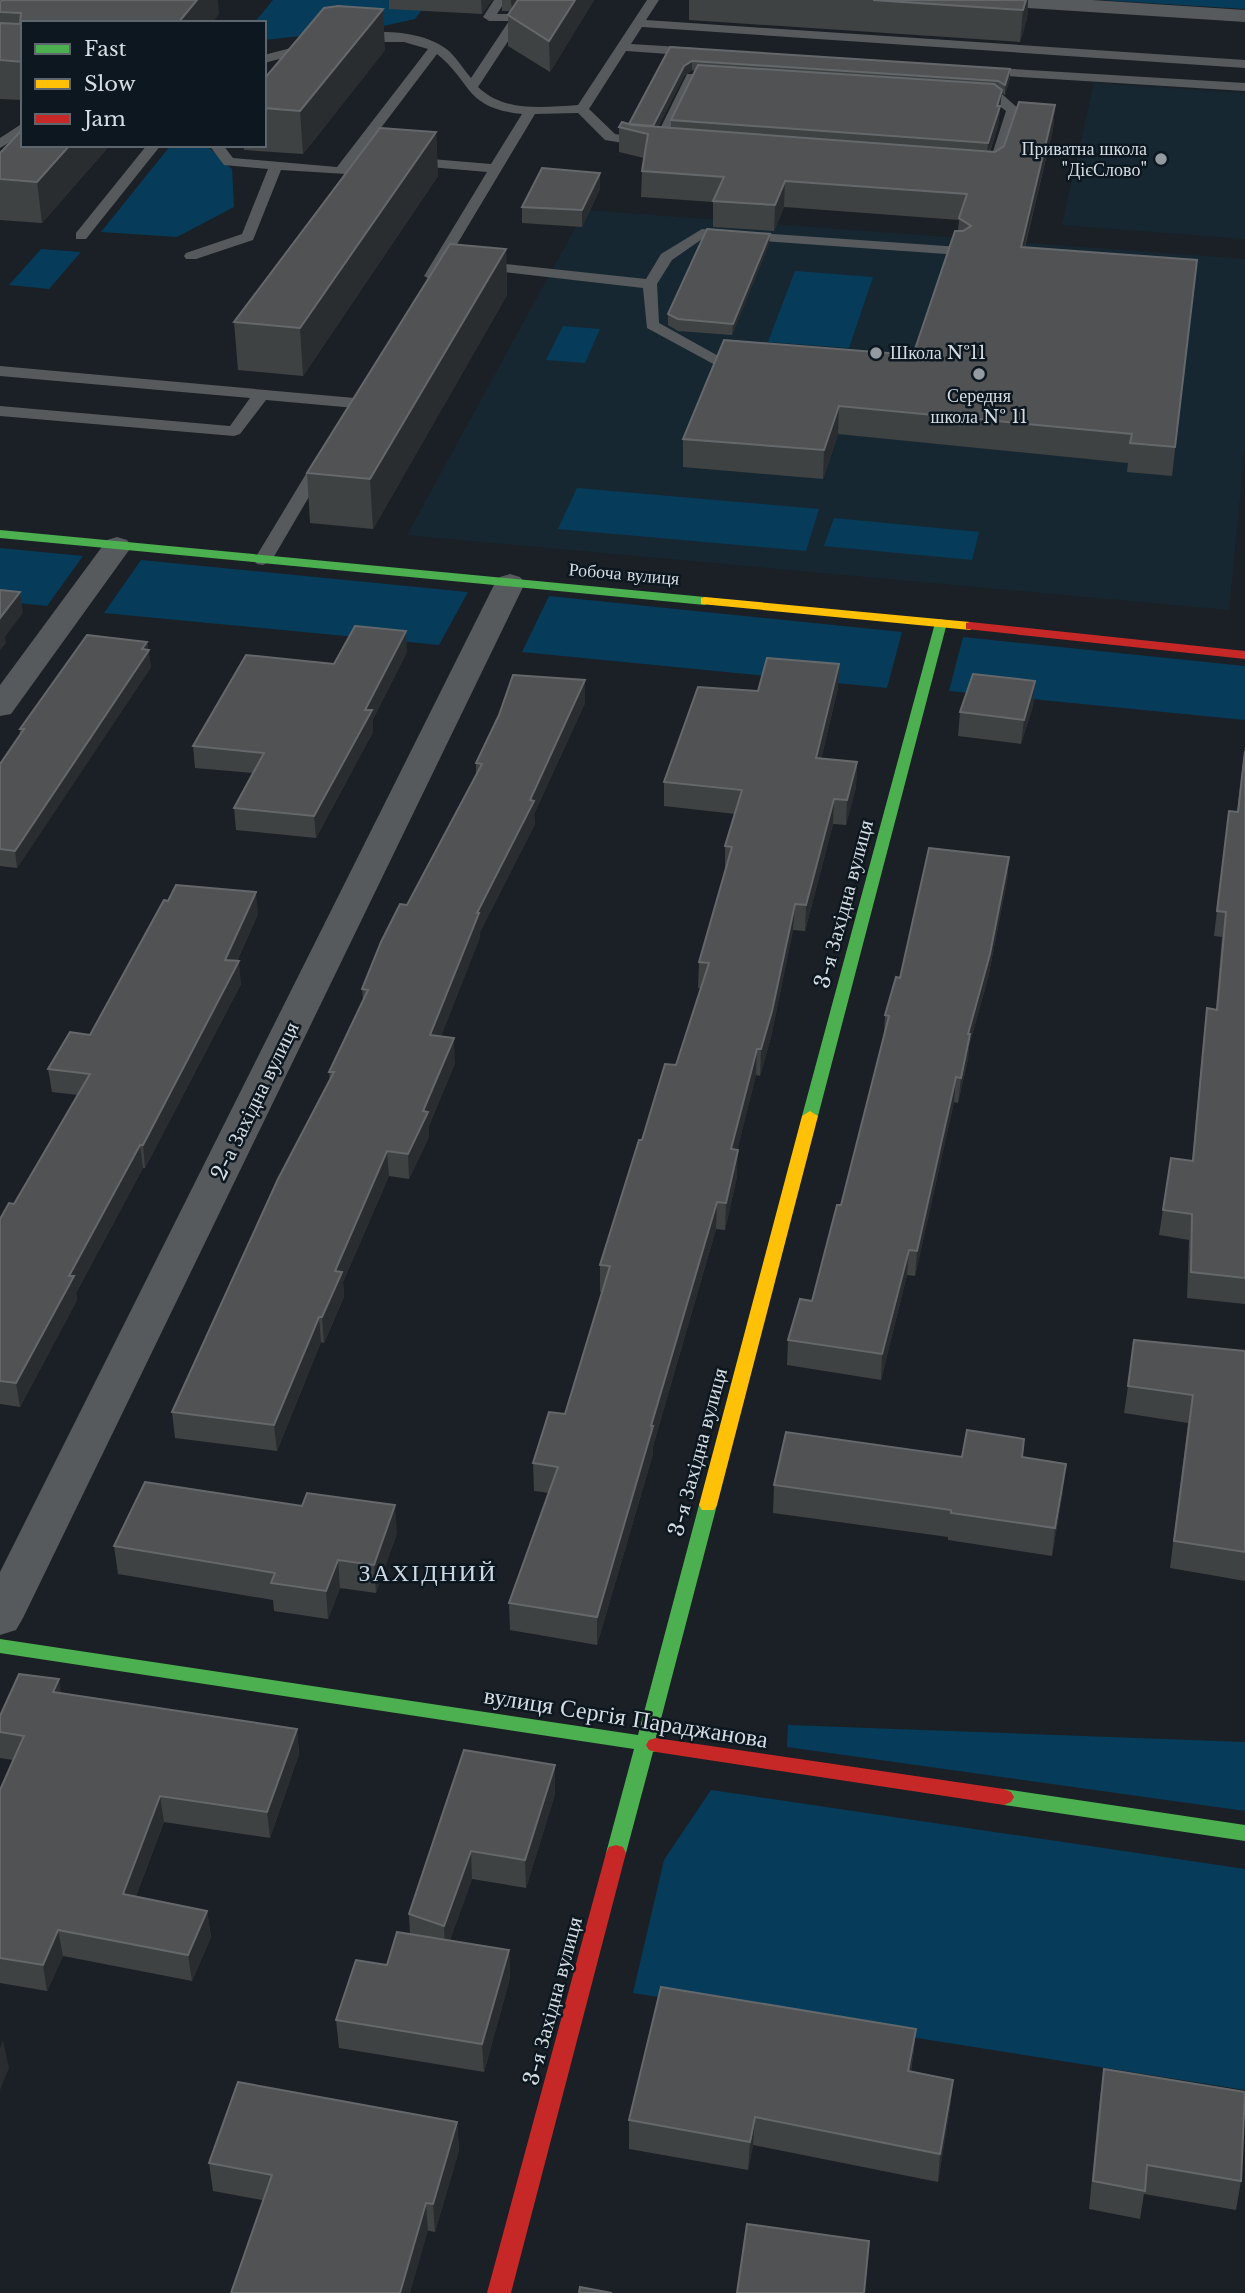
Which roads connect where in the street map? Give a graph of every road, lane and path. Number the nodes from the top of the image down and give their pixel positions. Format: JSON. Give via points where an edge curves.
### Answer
{"nodes":[{"id":1,"x":500,"y":0,"type":"edge"},
{"id":2,"x":529,"y":0,"type":"edge"},
{"id":3,"x":653,"y":0,"type":"edge"},
{"id":4,"x":996,"y":0,"type":"edge"},
{"id":5,"x":1245,"y":16,"type":"edge"},
{"id":6,"x":517,"y":18,"type":"junction"},
{"id":7,"x":638,"y":23,"type":"junction"},
{"id":8,"x":436,"y":47,"type":"junction"},
{"id":9,"x":622,"y":47,"type":"junction"},
{"id":10,"x":706,"y":53,"type":"edge"},
{"id":11,"x":266,"y":58,"type":"edge"},
{"id":12,"x":1245,"y":64,"type":"edge"},
{"id":13,"x":971,"y":71,"type":"edge"},
{"id":14,"x":733,"y":80,"type":"edge"},
{"id":15,"x":471,"y":86,"type":"junction"},
{"id":16,"x":1245,"y":87,"type":"edge"},
{"id":17,"x":955,"y":94,"type":"edge"},
{"id":18,"x":582,"y":109,"type":"junction"},
{"id":19,"x":531,"y":110,"type":"junction"},
{"id":20,"x":21,"y":128,"type":"edge"},
{"id":21,"x":0,"y":144,"type":"edge"},
{"id":22,"x":152,"y":147,"type":"edge"},
{"id":23,"x":218,"y":147,"type":"edge"},
{"id":24,"x":391,"y":160,"type":"edge"},
{"id":25,"x":276,"y":166,"type":"junction"},
{"id":26,"x":496,"y":169,"type":"junction"},
{"id":27,"x":968,"y":169,"type":"edge"},
{"id":28,"x":81,"y":236,"type":"dead end"},
{"id":29,"x":960,"y":251,"type":"edge"},
{"id":30,"x":191,"y":256,"type":"dead end"},
{"id":31,"x":453,"y":263,"type":"junction"},
{"id":32,"x":650,"y":284,"type":"junction"},
{"id":33,"x":422,"y":291,"type":"edge"},
{"id":34,"x":717,"y":361,"type":"edge"},
{"id":35,"x":0,"y":372,"type":"edge"},
{"id":36,"x":261,"y":395,"type":"junction"},
{"id":37,"x":359,"y":398,"type":"joint"},
{"id":38,"x":0,"y":411,"type":"edge"},
{"id":39,"x":343,"y":425,"type":"edge"},
{"id":40,"x":331,"y":446,"type":"edge"},
{"id":41,"x":0,"y":534,"type":"edge"},
{"id":42,"x":117,"y":546,"type":"junction"},
{"id":43,"x":263,"y":560,"type":"junction"},
{"id":44,"x":510,"y":583,"type":"junction"},
{"id":45,"x":941,"y":623,"type":"junction"},
{"id":46,"x":1245,"y":655,"type":"edge"},
{"id":47,"x":0,"y":707,"type":"edge"},
{"id":48,"x":0,"y":1618,"type":"edge"},
{"id":49,"x":0,"y":1646,"type":"edge"},
{"id":50,"x":642,"y":1743,"type":"junction"},
{"id":51,"x":1245,"y":1833,"type":"edge"},
{"id":52,"x":499,"y":2293,"type":"edge"}],
"edges":[{"from":1,"to":6,"type":"lane","via":[[489,17]]},
{"from":2,"to":6,"type":"lane"},
{"from":3,"to":7,"type":"lane"},
{"from":4,"to":5,"type":"street"},
{"from":6,"to":15,"type":"lane"},
{"from":7,"to":9,"type":"lane"},
{"from":7,"to":12,"type":"lane"},
{"from":8,"to":11,"type":"lane","via":[[409,40],[362,38]]},
{"from":8,"to":15,"type":"lane"},
{"from":8,"to":25,"type":"lane","via":[[358,157],[341,171]]},
{"from":9,"to":10,"type":"lane"},
{"from":9,"to":18,"type":"lane"},
{"from":13,"to":16,"type":"lane"},
{"from":14,"to":18,"type":"lane","via":[[692,77],[665,145],[609,139]]},
{"from":15,"to":19,"type":"lane","via":[[482,97]]},
{"from":17,"to":27,"type":"lane","via":[[997,97],[1013,110],[993,171]]},
{"from":18,"to":19,"type":"lane"},
{"from":19,"to":26,"type":"lane"},
{"from":20,"to":21,"type":"lane"},
{"from":22,"to":28,"type":"lane"},
{"from":23,"to":25,"type":"lane","via":[[229,162]]},
{"from":24,"to":26,"type":"lane"},
{"from":25,"to":30,"type":"lane","via":[[248,237]]},
{"from":26,"to":31,"type":"lane"},
{"from":29,"to":32,"type":"lane","via":[[702,233],[666,257]]},
{"from":31,"to":32,"type":"lane"},
{"from":31,"to":33,"type":"lane"},
{"from":32,"to":34,"type":"lane","via":[[652,325]]},
{"from":35,"to":36,"type":"lane"},
{"from":36,"to":37,"type":"lane"},
{"from":36,"to":38,"type":"lane","via":[[233,431]]},
{"from":37,"to":39,"type":"lane"},
{"from":40,"to":43,"type":"lane"},
{"from":41,"to":42,"type":"street","name":"Робоча вулиця"},
{"from":42,"to":43,"type":"street","name":"Робоча вулиця"},
{"from":42,"to":47,"type":"street"},
{"from":43,"to":44,"type":"street","name":"Робоча вулиця"},
{"from":44,"to":45,"type":"street","name":"Робоча вулиця"},
{"from":44,"to":48,"type":"street","name":"2-а Західна вулиця"},
{"from":45,"to":46,"type":"street","name":"Робоча вулиця"},
{"from":45,"to":50,"type":"street","name":"3-я Західна вулиця"},
{"from":49,"to":50,"type":"street","name":"вулиця Сергія Параджанова"},
{"from":50,"to":51,"type":"street","name":"вулиця Сергія Параджанова"},
{"from":50,"to":52,"type":"street","name":"3-я Західна вулиця"}]}
